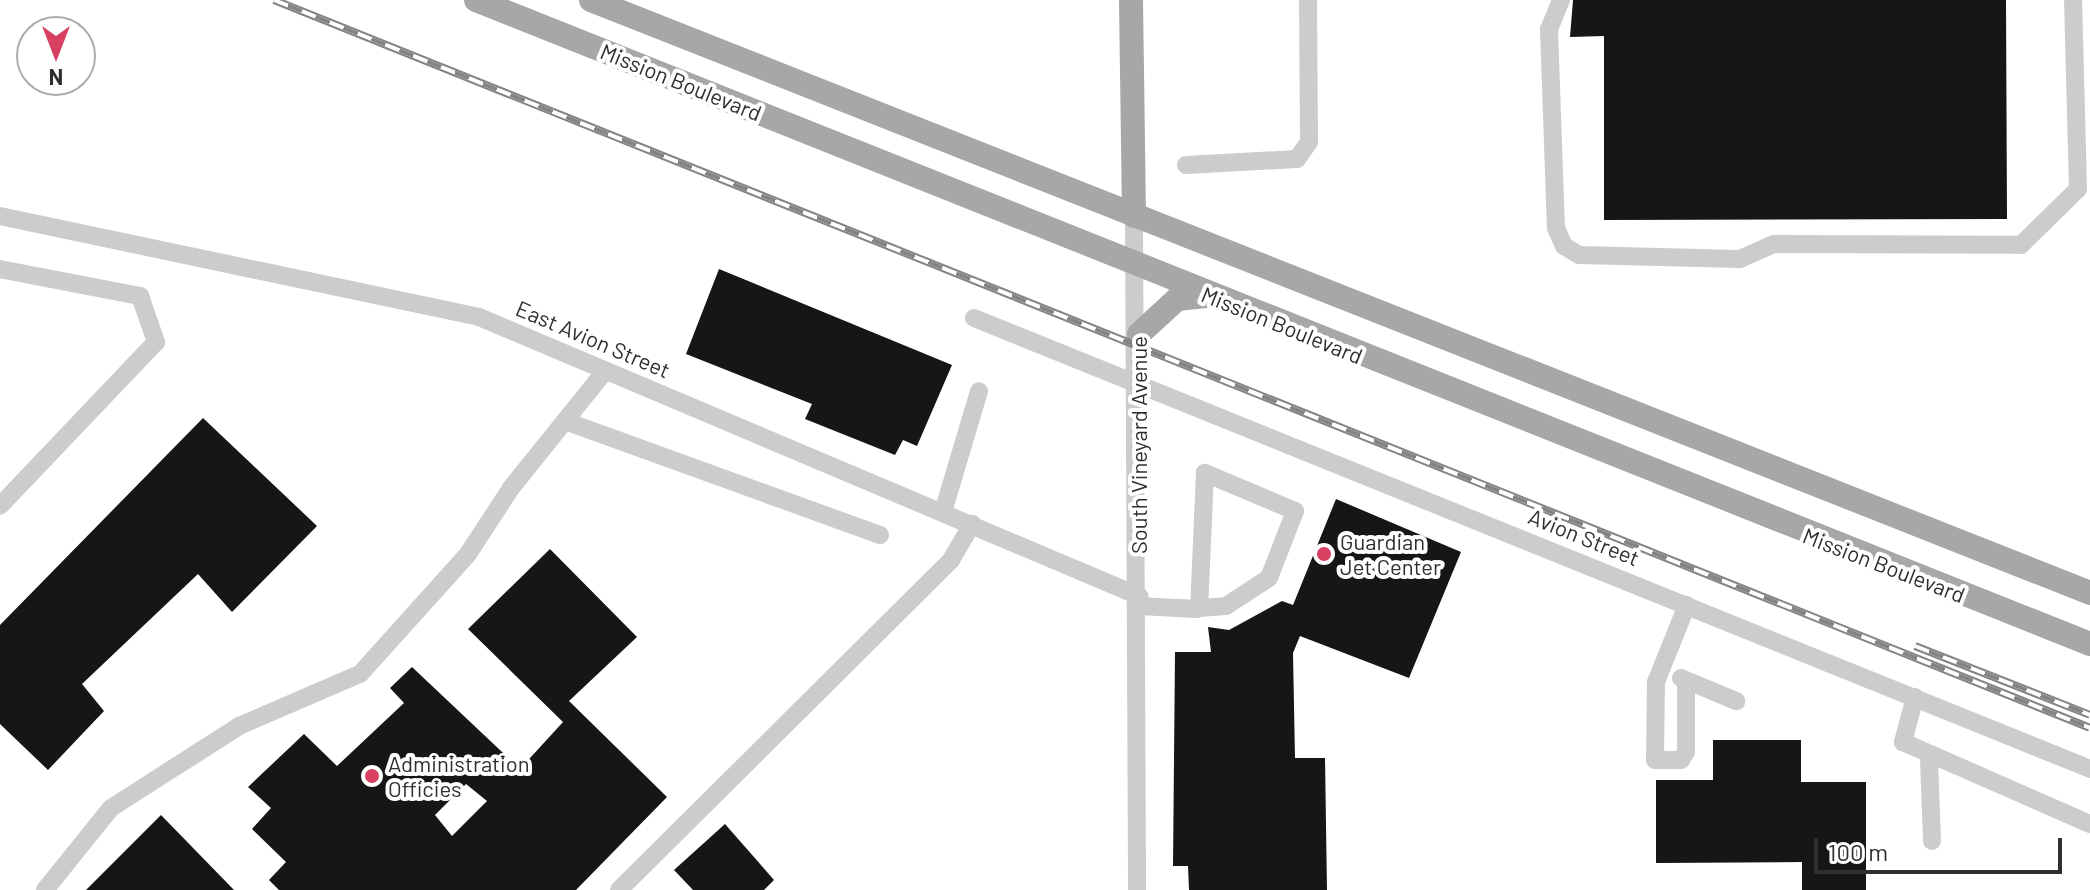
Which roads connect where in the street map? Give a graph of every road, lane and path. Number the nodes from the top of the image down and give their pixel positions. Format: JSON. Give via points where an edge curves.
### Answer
{"nodes":[{"id":1,"x":476,"y":0,"type":"edge"},
{"id":2,"x":591,"y":0,"type":"edge"},
{"id":3,"x":1131,"y":0,"type":"edge"},
{"id":4,"x":1308,"y":0,"type":"edge"},
{"id":5,"x":1561,"y":0,"type":"edge"},
{"id":6,"x":2073,"y":0,"type":"edge"},
{"id":7,"x":1186,"y":165,"type":"dead end"},
{"id":8,"x":2084,"y":189,"type":"edge"},
{"id":9,"x":0,"y":216,"type":"edge"},
{"id":10,"x":1134,"y":216,"type":"junction"},
{"id":11,"x":1138,"y":267,"type":"junction"},
{"id":12,"x":0,"y":269,"type":"edge"},
{"id":13,"x":1212,"y":297,"type":"junction"},
{"id":14,"x":974,"y":318,"type":"dead end"},
{"id":15,"x":1139,"y":334,"type":"junction"},
{"id":16,"x":605,"y":371,"type":"junction"},
{"id":17,"x":1141,"y":383,"type":"junction"},
{"id":18,"x":979,"y":391,"type":"dead end"},
{"id":19,"x":565,"y":421,"type":"junction"},
{"id":20,"x":0,"y":506,"type":"edge"},
{"id":21,"x":943,"y":512,"type":"junction"},
{"id":22,"x":972,"y":524,"type":"junction"},
{"id":23,"x":880,"y":535,"type":"dead end"},
{"id":24,"x":2090,"y":593,"type":"edge"},
{"id":25,"x":1139,"y":601,"type":"junction"},
{"id":26,"x":1687,"y":605,"type":"junction"},
{"id":27,"x":1199,"y":608,"type":"junction"},
{"id":28,"x":2090,"y":644,"type":"edge"},
{"id":29,"x":1669,"y":664,"type":"junction"},
{"id":30,"x":1686,"y":684,"type":"junction"},
{"id":31,"x":1915,"y":697,"type":"junction"},
{"id":32,"x":1736,"y":701,"type":"dead end"},
{"id":33,"x":1929,"y":759,"type":"junction"},
{"id":34,"x":2090,"y":769,"type":"edge"},
{"id":35,"x":2090,"y":824,"type":"edge"},
{"id":36,"x":1932,"y":841,"type":"dead end"},
{"id":37,"x":45,"y":890,"type":"edge"},
{"id":38,"x":619,"y":890,"type":"edge"},
{"id":39,"x":1137,"y":890,"type":"edge"}],
"edges":[{"from":1,"to":11,"type":"main road","name":"Mission Boulevard"},
{"from":2,"to":10,"type":"main road","name":"Mission Boulevard"},
{"from":3,"to":10,"type":"main road","name":"South Vineyard Avenue"},
{"from":4,"to":7,"type":"street","via":[[1309,142],[1297,159]]},
{"from":5,"to":8,"type":"street","via":[[1549,29],[1556,228],[1579,255],[1740,259],[1774,244],[2021,245]]},
{"from":6,"to":8,"type":"street"},
{"from":9,"to":16,"type":"street","name":"East Avion Street","via":[[479,317]]},
{"from":10,"to":11,"type":"street","name":"South Vineyard Avenue"},
{"from":10,"to":24,"type":"main road","name":"Mission Boulevard"},
{"from":11,"to":13,"type":"main road","name":"Mission Boulevard"},
{"from":11,"to":15,"type":"street","name":"South Vineyard Avenue"},
{"from":12,"to":20,"type":"street","via":[[140,296],[156,342]]},
{"from":13,"to":15,"type":"main road","via":[[1181,297]]},
{"from":13,"to":28,"type":"main road","name":"Mission Boulevard"},
{"from":14,"to":17,"type":"street","name":"Avion Street"},
{"from":15,"to":17,"type":"street","name":"South Vineyard Avenue"},
{"from":16,"to":19,"type":"street"},
{"from":16,"to":21,"type":"street","name":"East Avion Street"},
{"from":17,"to":25,"type":"street","name":"South Vineyard Avenue"},
{"from":17,"to":26,"type":"street","name":"Avion Street"},
{"from":18,"to":21,"type":"street"},
{"from":19,"to":23,"type":"street"},
{"from":19,"to":37,"type":"street","via":[[468,554],[360,674],[239,726],[111,808]]},
{"from":21,"to":22,"type":"street","name":"East Avion Street"},
{"from":22,"to":25,"type":"street","name":"East Avion Street"},
{"from":22,"to":38,"type":"street","via":[[930,581]]},
{"from":25,"to":27,"type":"street"},
{"from":25,"to":39,"type":"street","name":"South Vineyard Avenue"},
{"from":26,"to":29,"type":"street"},
{"from":26,"to":31,"type":"street","name":"Avion Street"},
{"from":27,"to":27,"type":"street","via":[[1226,606],[1269,578],[1295,511],[1205,473]]},
{"from":29,"to":30,"type":"street"},
{"from":29,"to":30,"type":"street","via":[[1656,682],[1655,760],[1681,760],[1686,752]]},
{"from":30,"to":32,"type":"street"},
{"from":31,"to":33,"type":"street","via":[[1903,742]]},
{"from":31,"to":34,"type":"street","name":"Avion Street"},
{"from":33,"to":35,"type":"street"},
{"from":33,"to":36,"type":"street"}]}
